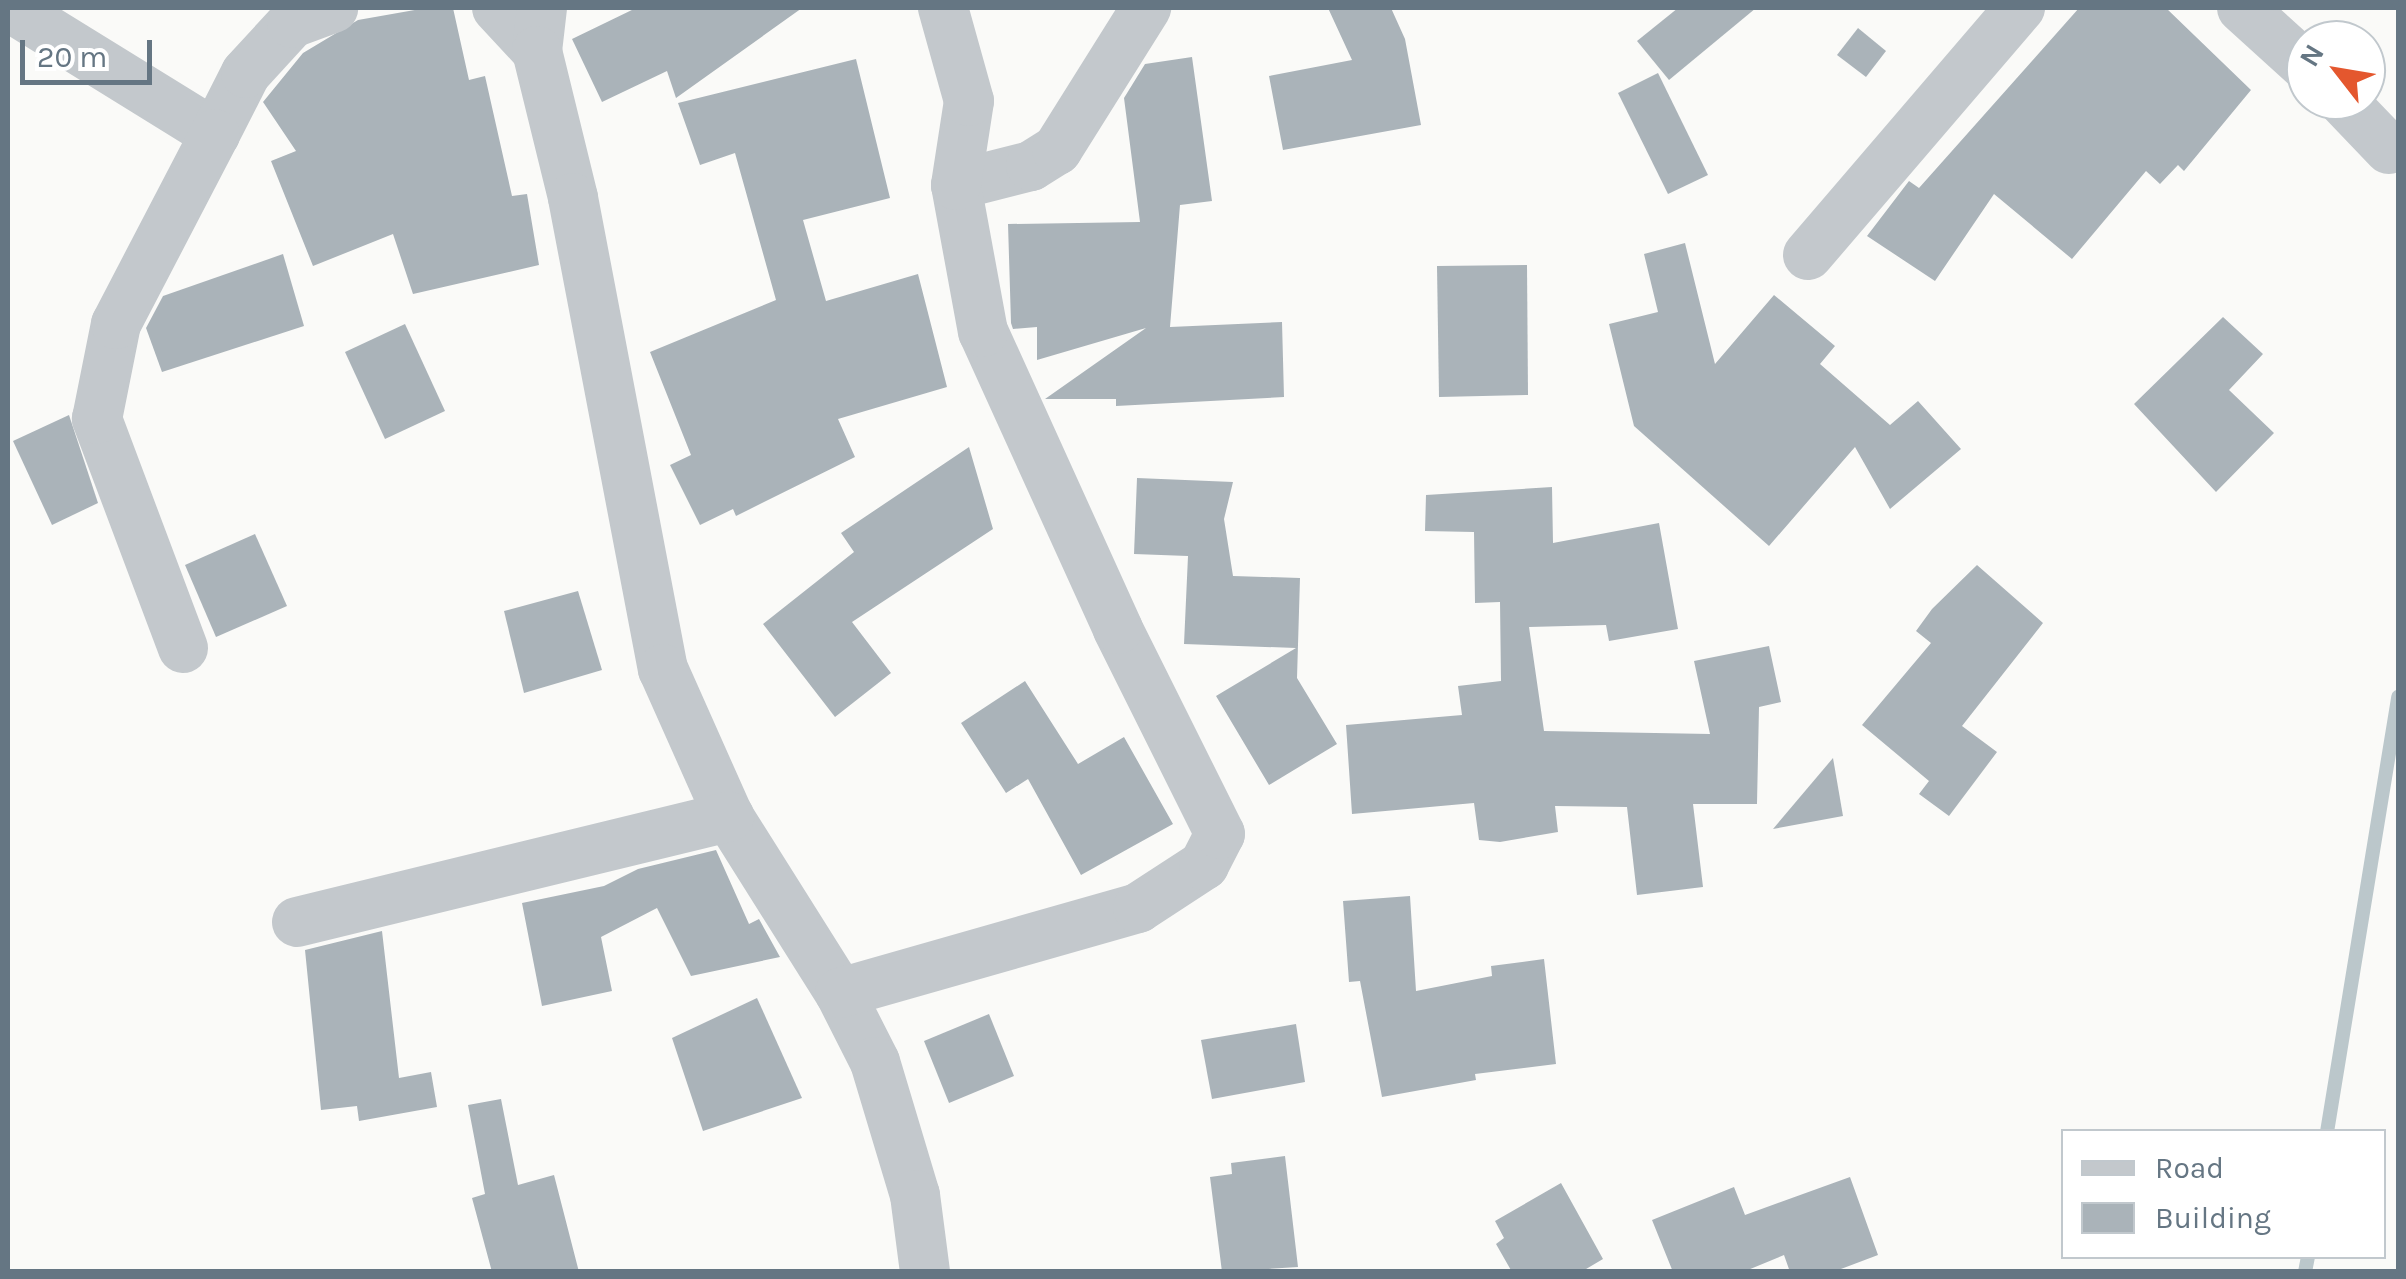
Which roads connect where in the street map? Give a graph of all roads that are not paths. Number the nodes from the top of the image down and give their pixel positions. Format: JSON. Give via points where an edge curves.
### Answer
{"nodes":[{"id":1,"x":11,"y":8,"type":"edge"},
{"id":2,"x":333,"y":8,"type":"edge"},
{"id":3,"x":497,"y":8,"type":"edge"},
{"id":4,"x":943,"y":8,"type":"edge"},
{"id":5,"x":1146,"y":8,"type":"edge"},
{"id":6,"x":2020,"y":8,"type":"edge"},
{"id":7,"x":2242,"y":8,"type":"edge"},
{"id":8,"x":539,"y":29,"type":"edge"},
{"id":9,"x":2286,"y":48,"type":"edge"},
{"id":10,"x":2361,"y":120,"type":"edge"},
{"id":11,"x":214,"y":134,"type":"junction"},
{"id":12,"x":2389,"y":149,"type":"dead end"},
{"id":13,"x":956,"y":185,"type":"junction"},
{"id":14,"x":1808,"y":255,"type":"dead end"},
{"id":15,"x":183,"y":648,"type":"dead end"},
{"id":16,"x":729,"y":818,"type":"junction"},
{"id":17,"x":297,"y":922,"type":"dead end"},
{"id":18,"x":840,"y":993,"type":"junction"},
{"id":19,"x":926,"y":1272,"type":"edge"}],
"edges":[{"from":1,"to":11,"type":"street"},
{"from":2,"to":11,"type":"street","via":[[292,22],[246,73]]},
{"from":3,"to":8,"type":"street"},
{"from":4,"to":13,"type":"street","via":[[969,101]]},
{"from":5,"to":13,"type":"street","via":[[1057,150],[1032,166]]},
{"from":6,"to":14,"type":"street"},
{"from":7,"to":9,"type":"street"},
{"from":8,"to":16,"type":"street","via":[[663,669]]},
{"from":10,"to":12,"type":"street"},
{"from":11,"to":15,"type":"street","via":[[116,324],[97,419]]},
{"from":13,"to":18,"type":"street","via":[[982,332],[1220,834],[1204,865],[1138,908]]},
{"from":16,"to":17,"type":"street"},
{"from":16,"to":18,"type":"street"},
{"from":18,"to":19,"type":"street","via":[[875,1062],[900,1138]]}]}
